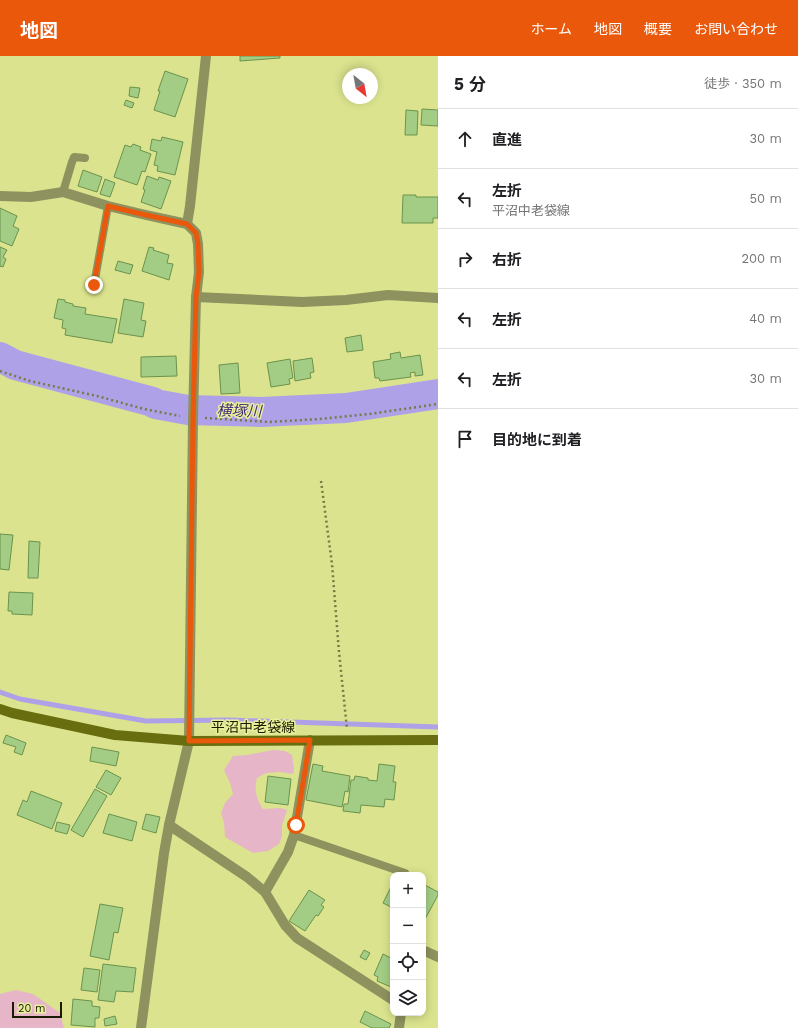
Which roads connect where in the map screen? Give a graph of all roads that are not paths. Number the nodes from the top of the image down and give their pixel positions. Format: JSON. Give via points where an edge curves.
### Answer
{"nodes":[{"id":1,"x":206,"y":56,"type":"edge"},
{"id":2,"x":85,"y":158,"type":"dead end"},
{"id":3,"x":63,"y":192,"type":"junction"},
{"id":4,"x":0,"y":196,"type":"edge"},
{"id":5,"x":108,"y":206,"type":"junction"},
{"id":6,"x":187,"y":224,"type":"junction"},
{"id":7,"x":94,"y":285,"type":"dead end"},
{"id":8,"x":196,"y":297,"type":"junction"},
{"id":9,"x":438,"y":298,"type":"edge"},
{"id":10,"x":0,"y":709,"type":"edge"},
{"id":11,"x":310,"y":740,"type":"junction"},
{"id":12,"x":438,"y":740,"type":"edge"},
{"id":13,"x":189,"y":741,"type":"junction"},
{"id":14,"x":170,"y":825,"type":"junction"},
{"id":15,"x":294,"y":835,"type":"junction"},
{"id":16,"x":402,"y":872,"type":"edge"},
{"id":17,"x":265,"y":892,"type":"junction"},
{"id":18,"x":426,"y":951,"type":"edge"},
{"id":19,"x":438,"y":956,"type":"edge"},
{"id":20,"x":390,"y":998,"type":"edge"},
{"id":21,"x":401,"y":1016,"type":"edge"},
{"id":22,"x":141,"y":1028,"type":"edge"},
{"id":23,"x":399,"y":1028,"type":"edge"}],
"edges":[{"from":1,"to":6,"type":"street"},
{"from":2,"to":3,"type":"lane","via":[[74,157]]},
{"from":3,"to":4,"type":"street","via":[[31,197]]},
{"from":3,"to":5,"type":"street"},
{"from":5,"to":6,"type":"street"},
{"from":5,"to":7,"type":"lane"},
{"from":6,"to":8,"type":"street","via":[[196,233],[198,244],[199,272]]},
{"from":8,"to":9,"type":"street","via":[[302,302],[388,295]]},
{"from":8,"to":13,"type":"street"},
{"from":10,"to":13,"type":"main road","name":"平沼中老袋線","via":[[115,734]]},
{"from":11,"to":12,"type":"main road","name":"平沼中老袋線"},
{"from":11,"to":13,"type":"main road","name":"平沼中老袋線"},
{"from":11,"to":15,"type":"street"},
{"from":13,"to":14,"type":"street"},
{"from":14,"to":17,"type":"street"},
{"from":14,"to":22,"type":"street"},
{"from":15,"to":16,"type":"lane"},
{"from":15,"to":17,"type":"street","via":[[288,852]]},
{"from":17,"to":20,"type":"street","via":[[285,925],[297,938]]},
{"from":18,"to":19,"type":"street"},
{"from":21,"to":23,"type":"street"}]}
